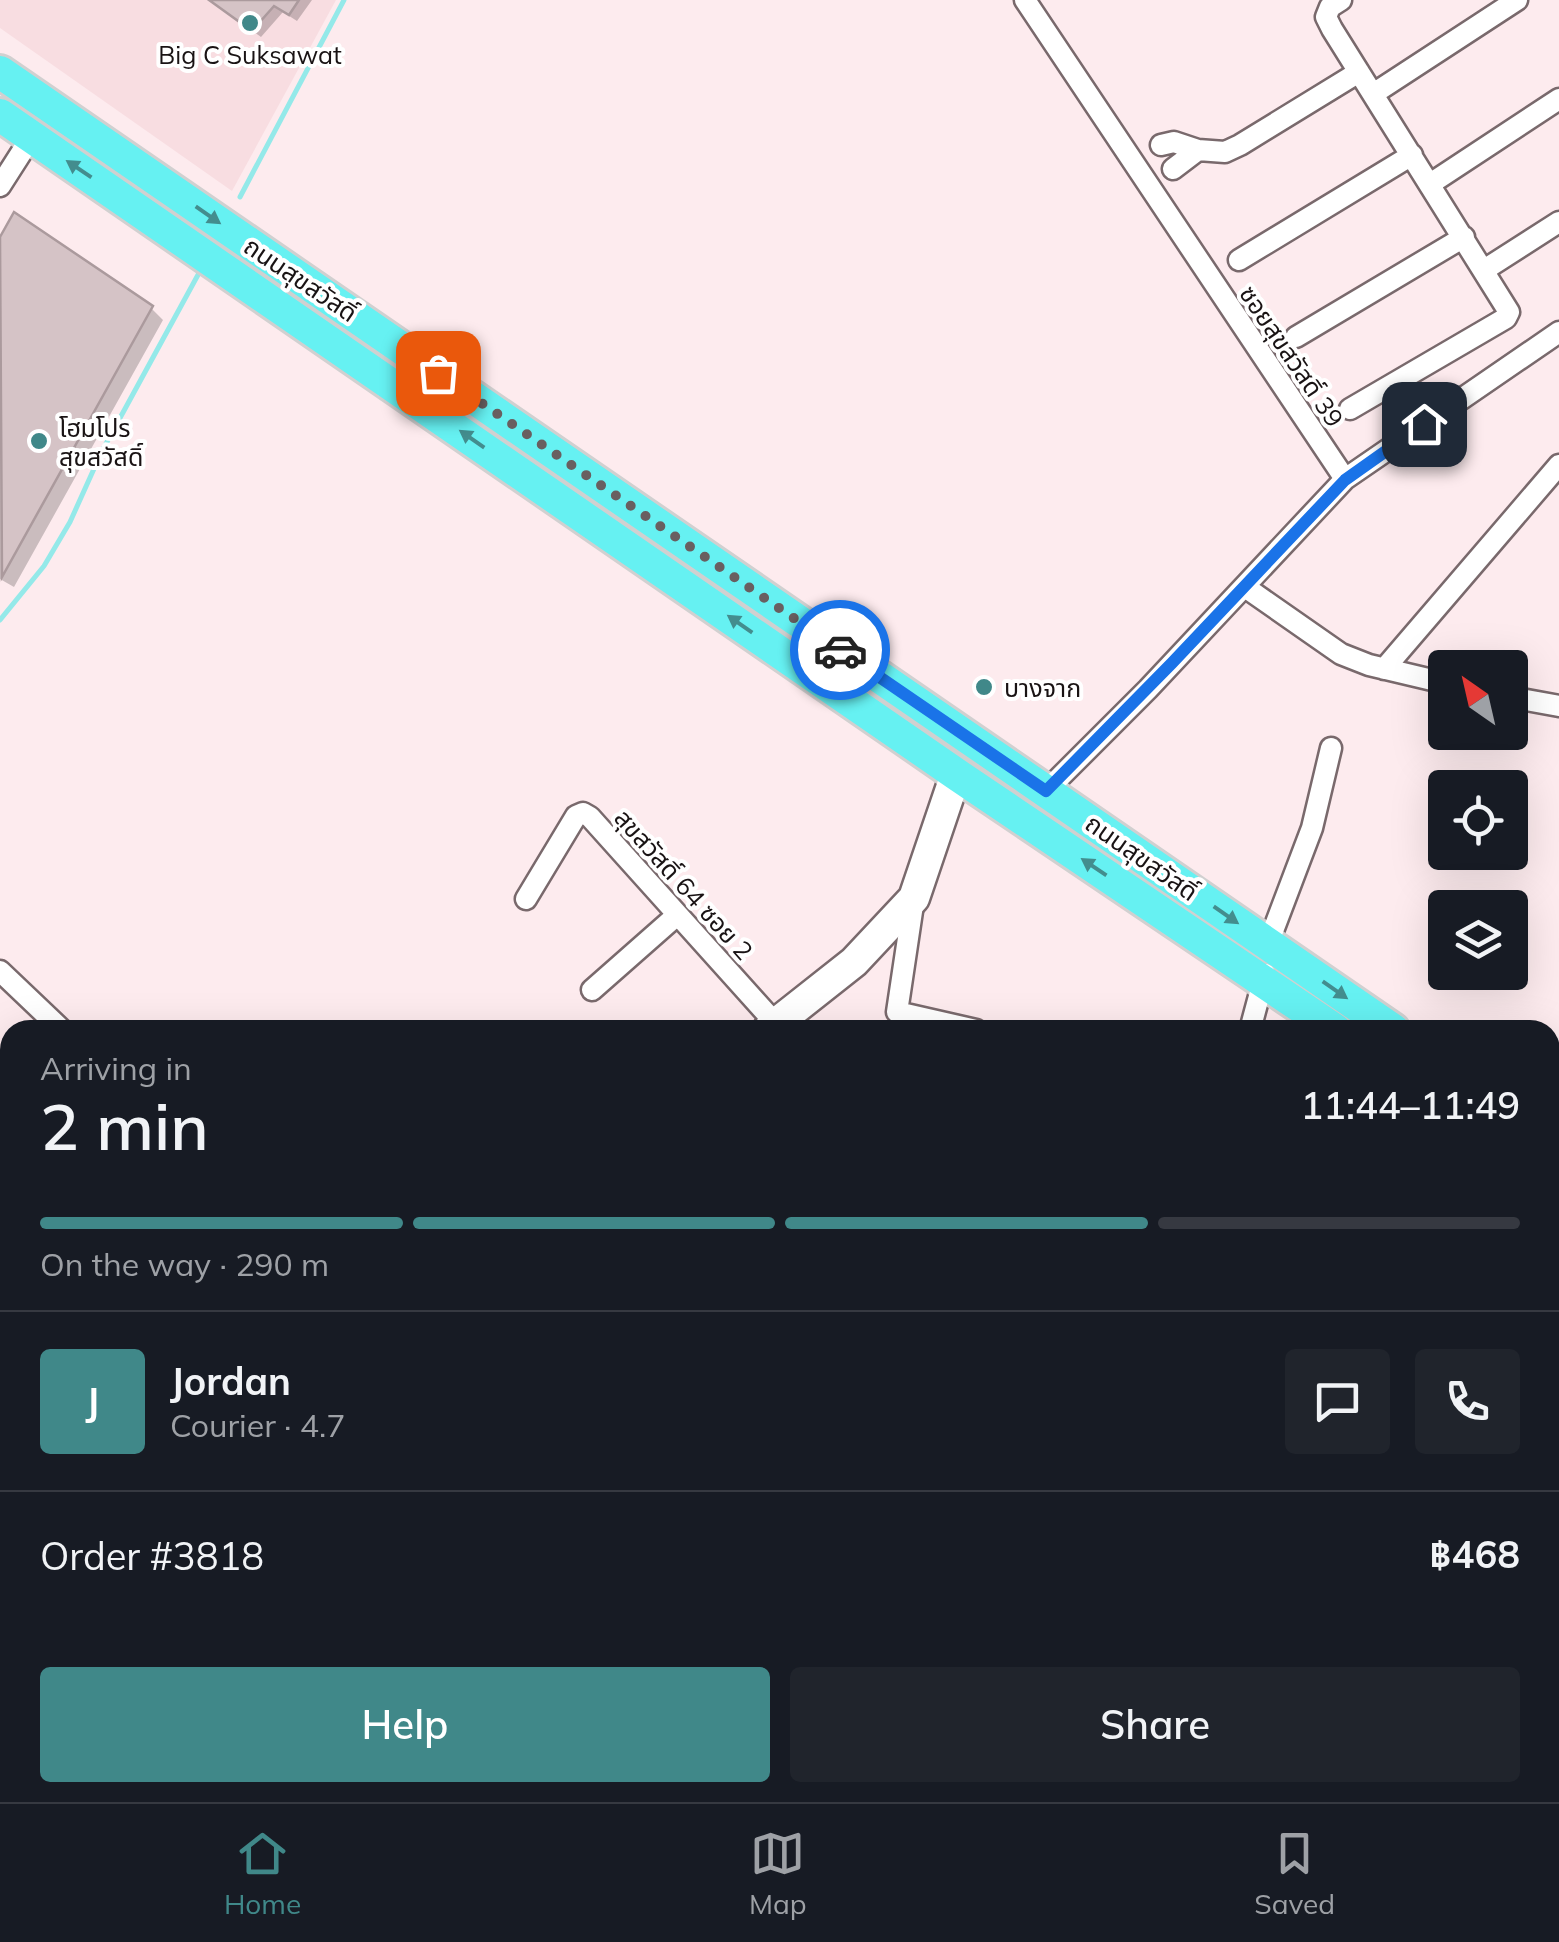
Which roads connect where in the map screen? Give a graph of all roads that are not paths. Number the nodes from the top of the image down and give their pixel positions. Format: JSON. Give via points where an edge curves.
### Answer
{"nodes":[{"id":1,"x":1025,"y":0,"type":"edge"},
{"id":2,"x":1341,"y":0,"type":"edge"},
{"id":3,"x":1517,"y":0,"type":"edge"},
{"id":4,"x":0,"y":72,"type":"edge"},
{"id":5,"x":1359,"y":72,"type":"junction"},
{"id":6,"x":1374,"y":94,"type":"junction"},
{"id":7,"x":1559,"y":99,"type":"edge"},
{"id":8,"x":0,"y":115,"type":"edge"},
{"id":9,"x":32,"y":136,"type":"junction"},
{"id":10,"x":1198,"y":150,"type":"junction"},
{"id":11,"x":1148,"y":154,"type":"junction"},
{"id":12,"x":1412,"y":155,"type":"junction"},
{"id":13,"x":1162,"y":176,"type":"junction"},
{"id":14,"x":1430,"y":184,"type":"junction"},
{"id":15,"x":0,"y":186,"type":"edge"},
{"id":16,"x":1559,"y":222,"type":"edge"},
{"id":17,"x":1464,"y":237,"type":"junction"},
{"id":18,"x":1239,"y":260,"type":"dead end"},
{"id":19,"x":1484,"y":270,"type":"junction"},
{"id":20,"x":1559,"y":332,"type":"edge"},
{"id":21,"x":1296,"y":337,"type":"dead end"},
{"id":22,"x":1350,"y":409,"type":"dead end"},
{"id":23,"x":1559,"y":465,"type":"edge"},
{"id":24,"x":1345,"y":480,"type":"junction"},
{"id":25,"x":1244,"y":587,"type":"junction"},
{"id":26,"x":1384,"y":668,"type":"junction"},
{"id":27,"x":1428,"y":679,"type":"edge"},
{"id":28,"x":1528,"y":700,"type":"edge"},
{"id":29,"x":1559,"y":706,"type":"edge"},
{"id":30,"x":1332,"y":748,"type":"dead end"},
{"id":31,"x":956,"y":774,"type":"junction"},
{"id":32,"x":1046,"y":791,"type":"junction"},
{"id":33,"x":914,"y":898,"type":"junction"},
{"id":34,"x":526,"y":899,"type":"dead end"},
{"id":35,"x":676,"y":916,"type":"junction"},
{"id":36,"x":1273,"y":947,"type":"junction"},
{"id":37,"x":0,"y":972,"type":"edge"},
{"id":38,"x":1262,"y":980,"type":"junction"},
{"id":39,"x":592,"y":990,"type":"dead end"},
{"id":40,"x":51,"y":1020,"type":"edge"},
{"id":41,"x":766,"y":1020,"type":"edge"},
{"id":42,"x":781,"y":1020,"type":"edge"},
{"id":43,"x":894,"y":1020,"type":"edge"},
{"id":44,"x":1252,"y":1020,"type":"edge"},
{"id":45,"x":1320,"y":1020,"type":"edge"},
{"id":46,"x":1379,"y":1020,"type":"edge"}],
"edges":[{"from":1,"to":11,"type":"street","name":"ซอยสุขสวัสดิ์ 39"},
{"from":2,"to":5,"type":"street","via":[[1326,17]]},
{"from":3,"to":6,"type":"street"},
{"from":4,"to":32,"type":"main road","name":"ถนนสุขสวัสดิ์","one_way":true},
{"from":5,"to":6,"type":"street"},
{"from":5,"to":10,"type":"street","via":[[1240,145],[1225,152]]},
{"from":6,"to":12,"type":"street"},
{"from":7,"to":14,"type":"street"},
{"from":8,"to":9,"type":"main road","name":"ถนนสุขสวัสดิ์"},
{"from":9,"to":15,"type":"street"},
{"from":31,"to":9,"type":"main road","name":"ถนนสุขสวัสดิ์","one_way":true},
{"from":10,"to":11,"type":"street","via":[[1174,142]]},
{"from":10,"to":13,"type":"street"},
{"from":11,"to":13,"type":"street","name":"ซอยสุขสวัสดิ์ 39"},
{"from":12,"to":14,"type":"street"},
{"from":12,"to":18,"type":"street"},
{"from":13,"to":24,"type":"street","name":"ซอยสุขสวัสดิ์ 39"},
{"from":14,"to":17,"type":"street"},
{"from":16,"to":19,"type":"street"},
{"from":17,"to":19,"type":"street"},
{"from":17,"to":21,"type":"street"},
{"from":19,"to":22,"type":"street","via":[[1510,312],[1506,318]]},
{"from":20,"to":24,"type":"street"},
{"from":23,"to":26,"type":"street"},
{"from":24,"to":25,"type":"street"},
{"from":25,"to":26,"type":"street","via":[[1341,654]]},
{"from":25,"to":32,"type":"street"},
{"from":26,"to":27,"type":"street"},
{"from":28,"to":29,"type":"street"},
{"from":30,"to":36,"type":"street"},
{"from":31,"to":33,"type":"street"},
{"from":38,"to":31,"type":"main road","name":"ถนนสุขสวัสดิ์","one_way":true},
{"from":32,"to":36,"type":"main road","name":"ถนนสุขสวัสดิ์","one_way":true},
{"from":33,"to":42,"type":"street","via":[[854,962]]},
{"from":33,"to":43,"type":"street"},
{"from":34,"to":35,"type":"street","name":"สุขสวัสดิ์ 64 ซอย 2","via":[[582,813]]},
{"from":35,"to":39,"type":"street"},
{"from":35,"to":41,"type":"street","name":"สุขสวัสดิ์ 64 ซอย 2"},
{"from":36,"to":38,"type":"street"},
{"from":36,"to":46,"type":"main road","name":"ถนนสุขสวัสดิ์","one_way":true},
{"from":37,"to":40,"type":"street"},
{"from":38,"to":44,"type":"street"},
{"from":38,"to":45,"type":"main road","name":"ถนนสุขสวัสดิ์"}]}
